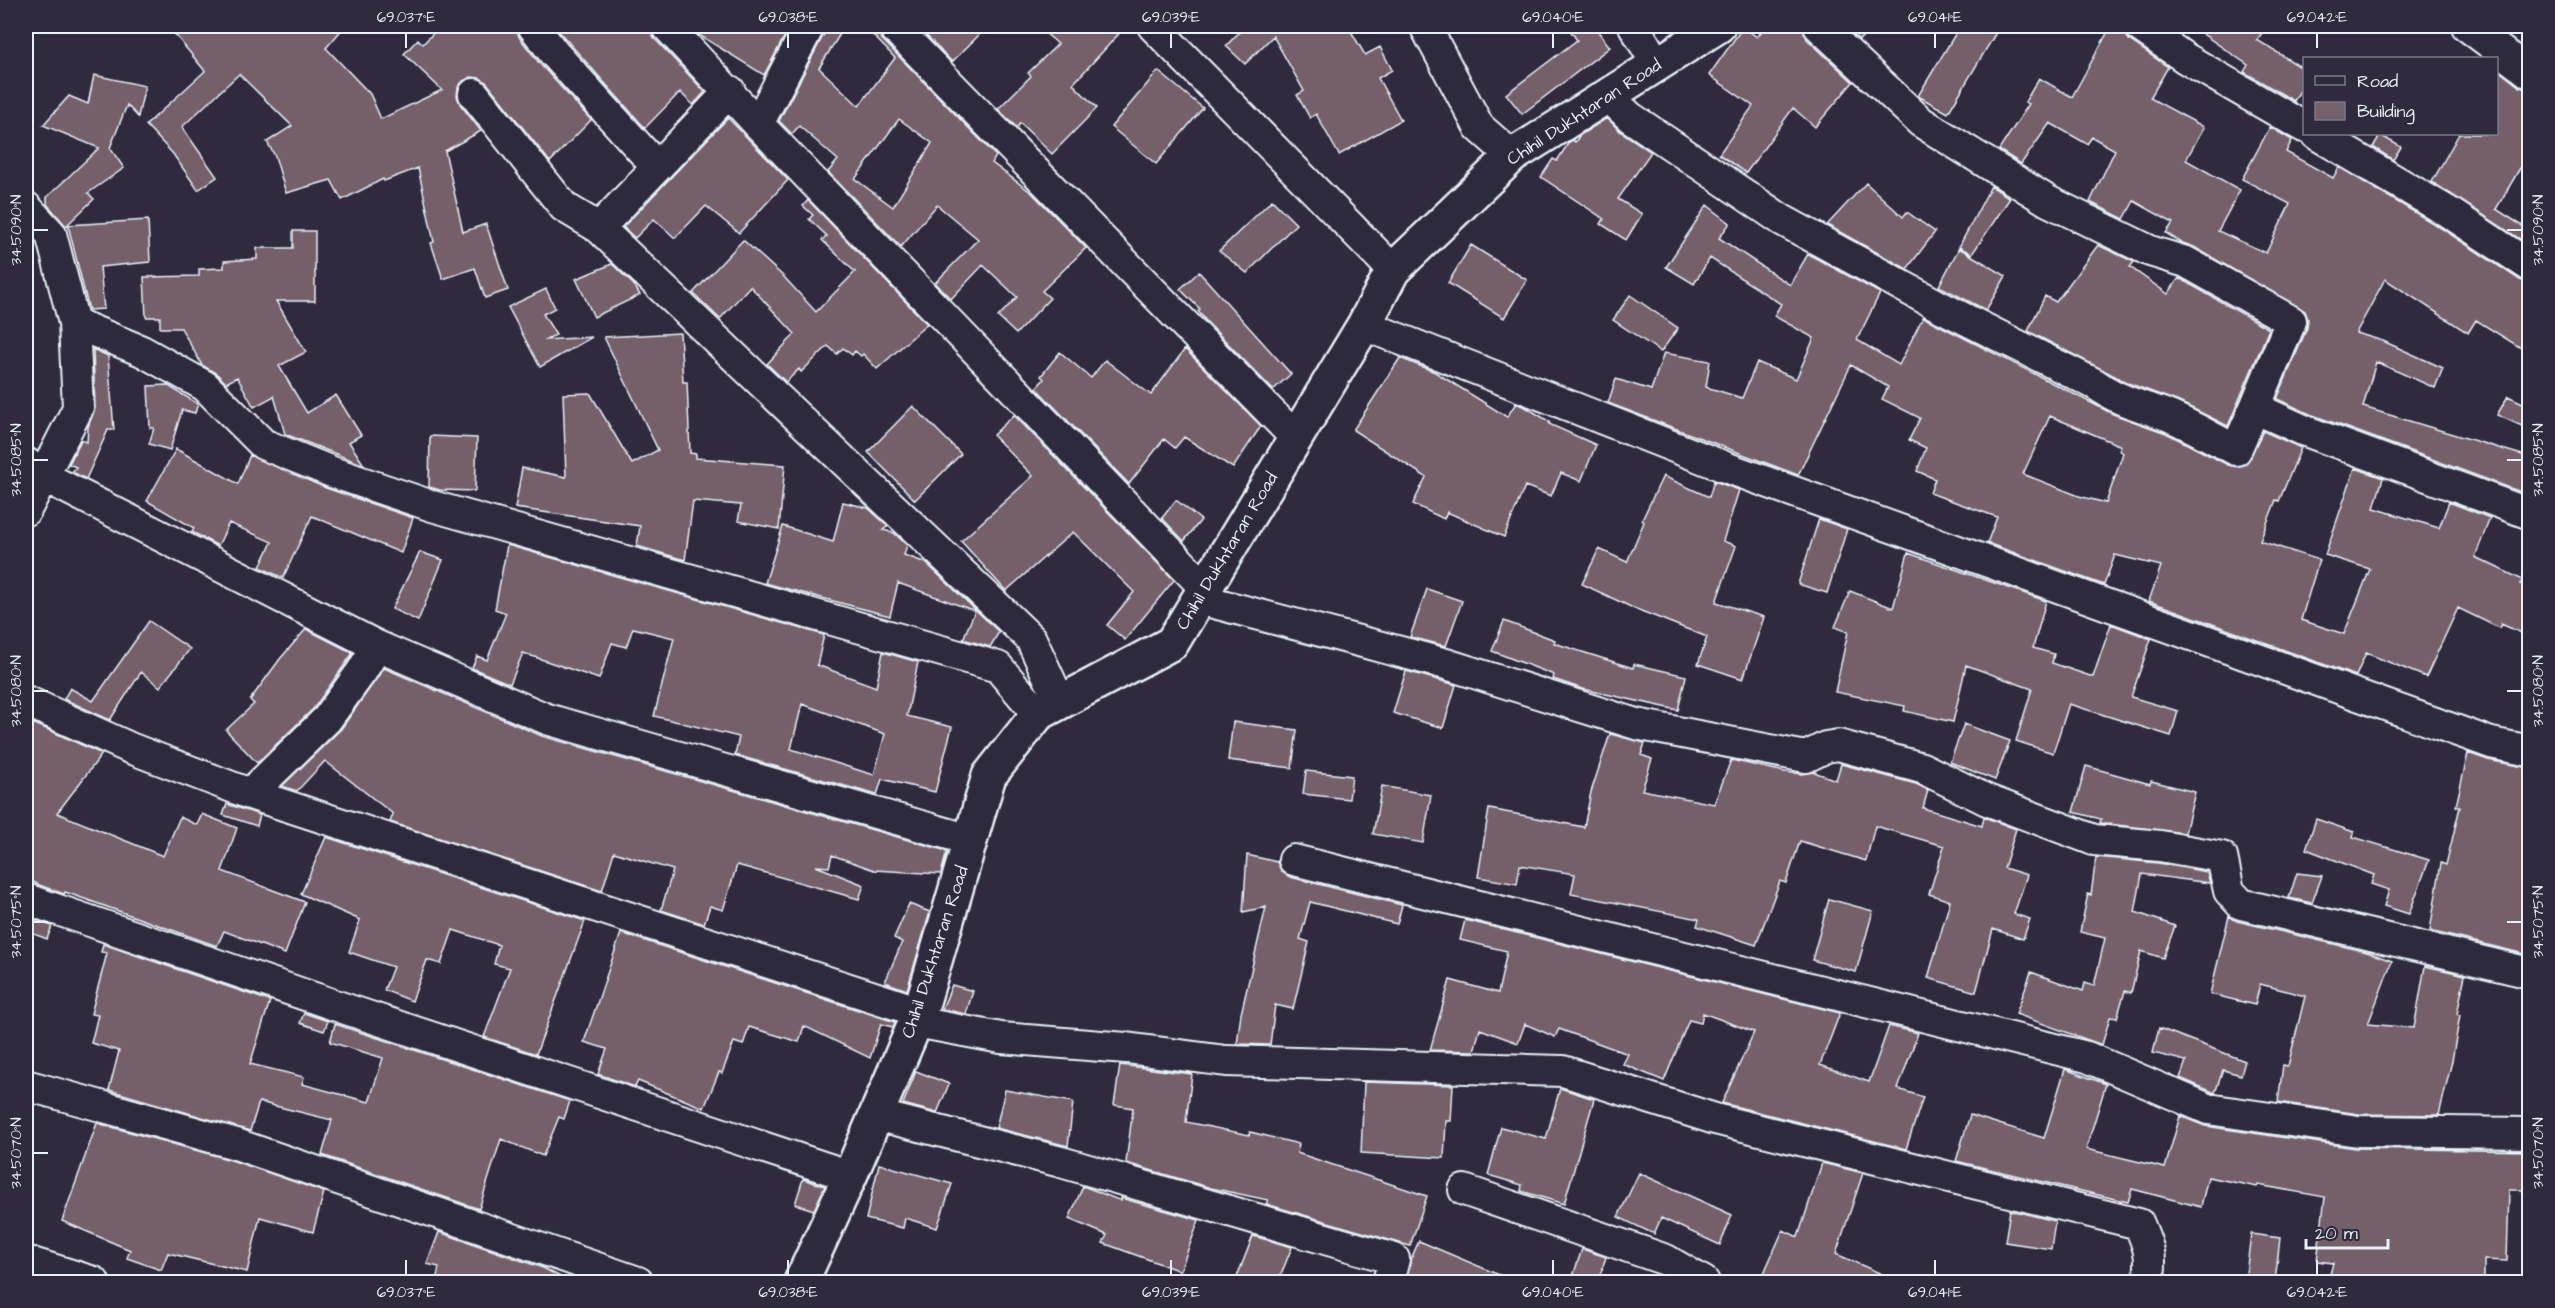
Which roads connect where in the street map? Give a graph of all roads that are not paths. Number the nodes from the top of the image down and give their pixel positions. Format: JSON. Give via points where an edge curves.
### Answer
{"nodes":[{"id":1,"x":532,"y":26,"type":"edge"},
{"id":2,"x":667,"y":26,"type":"edge"},
{"id":3,"x":809,"y":26,"type":"edge"},
{"id":4,"x":893,"y":26,"type":"edge"},
{"id":5,"x":1153,"y":26,"type":"edge"},
{"id":6,"x":1425,"y":26,"type":"edge"},
{"id":7,"x":1634,"y":26,"type":"edge"},
{"id":8,"x":1718,"y":26,"type":"edge"},
{"id":9,"x":1819,"y":26,"type":"edge"},
{"id":10,"x":2139,"y":26,"type":"edge"},
{"id":11,"x":2467,"y":26,"type":"edge"},
{"id":12,"x":1657,"y":65,"type":"junction"},
{"id":13,"x":2529,"y":73,"type":"edge"},
{"id":14,"x":730,"y":91,"type":"junction"},
{"id":15,"x":474,"y":94,"type":"dead end"},
{"id":16,"x":1608,"y":96,"type":"junction"},
{"id":17,"x":758,"y":124,"type":"junction"},
{"id":18,"x":2303,"y":126,"type":"edge"},
{"id":19,"x":2318,"y":135,"type":"edge"},
{"id":20,"x":1512,"y":156,"type":"junction"},
{"id":21,"x":656,"y":166,"type":"junction"},
{"id":22,"x":26,"y":207,"type":"edge"},
{"id":23,"x":599,"y":228,"type":"junction"},
{"id":24,"x":2529,"y":266,"type":"edge"},
{"id":25,"x":1393,"y":270,"type":"junction"},
{"id":26,"x":74,"y":323,"type":"junction"},
{"id":27,"x":1364,"y":325,"type":"junction"},
{"id":28,"x":2256,"y":405,"type":"junction"},
{"id":29,"x":1296,"y":437,"type":"junction"},
{"id":30,"x":35,"y":470,"type":"edge"},
{"id":31,"x":26,"y":510,"type":"edge"},
{"id":32,"x":2529,"y":513,"type":"edge"},
{"id":33,"x":1202,"y":593,"type":"junction"},
{"id":34,"x":376,"y":646,"type":"junction"},
{"id":35,"x":26,"y":701,"type":"edge"},
{"id":36,"x":1049,"y":708,"type":"junction"},
{"id":37,"x":2529,"y":751,"type":"edge"},
{"id":38,"x":250,"y":794,"type":"junction"},
{"id":39,"x":970,"y":840,"type":"junction"},
{"id":40,"x":1294,"y":860,"type":"dead end"},
{"id":41,"x":26,"y":898,"type":"edge"},
{"id":42,"x":2529,"y":973,"type":"edge"},
{"id":43,"x":918,"y":1017,"type":"junction"},
{"id":44,"x":26,"y":1085,"type":"edge"},
{"id":45,"x":876,"y":1115,"type":"junction"},
{"id":46,"x":2529,"y":1133,"type":"edge"},
{"id":47,"x":850,"y":1176,"type":"junction"},
{"id":48,"x":1464,"y":1190,"type":"dead end"},
{"id":49,"x":26,"y":1260,"type":"edge"},
{"id":50,"x":94,"y":1282,"type":"edge"},
{"id":51,"x":638,"y":1282,"type":"edge"},
{"id":52,"x":801,"y":1282,"type":"edge"},
{"id":53,"x":1388,"y":1282,"type":"edge"},
{"id":54,"x":1704,"y":1282,"type":"edge"},
{"id":55,"x":2148,"y":1282,"type":"edge"}],
"edges":[{"from":1,"to":21,"type":"street"},
{"from":2,"to":14,"type":"street"},
{"from":3,"to":17,"type":"street"},
{"from":4,"to":29,"type":"street"},
{"from":5,"to":25,"type":"street"},
{"from":6,"to":20,"type":"street","via":[[1479,127]]},
{"from":7,"to":12,"type":"street"},
{"from":8,"to":12,"type":"street","name":"Chihil Dukhtaran Road"},
{"from":9,"to":28,"type":"street","via":[[1921,122],[2048,201],[2150,251],[2186,262],[2291,321]]},
{"from":10,"to":18,"type":"street","via":[[2185,58]]},
{"from":11,"to":13,"type":"street"},
{"from":12,"to":16,"type":"street","name":"Chihil Dukhtaran Road"},
{"from":14,"to":17,"type":"street"},
{"from":14,"to":21,"type":"street"},
{"from":15,"to":23,"type":"street","via":[[564,207]]},
{"from":16,"to":20,"type":"street","name":"Chihil Dukhtaran Road"},
{"from":16,"to":28,"type":"street","via":[[1630,117],[1782,220],[2114,397],[2164,414],[2236,450]]},
{"from":17,"to":33,"type":"street"},
{"from":19,"to":24,"type":"street","via":[[2450,213]]},
{"from":20,"to":25,"type":"street","name":"Chihil Dukhtaran Road"},
{"from":21,"to":23,"type":"street"},
{"from":22,"to":26,"type":"street","via":[[51,234]]},
{"from":23,"to":36,"type":"street","via":[[1031,639]]},
{"from":25,"to":27,"type":"street","name":"Chihil Dukhtaran Road"},
{"from":26,"to":30,"type":"street","via":[[78,408]]},
{"from":26,"to":36,"type":"street","via":[[142,351],[205,386],[263,444],[303,460],[432,506],[998,667]]},
{"from":27,"to":29,"type":"street","name":"Chihil Dukhtaran Road"},
{"from":27,"to":37,"type":"street","via":[[1725,467],[2480,739]]},
{"from":28,"to":32,"type":"street","via":[[2303,430]]},
{"from":29,"to":33,"type":"street","name":"Chihil Dukhtaran Road"},
{"from":30,"to":31,"type":"street"},
{"from":30,"to":34,"type":"street"},
{"from":33,"to":36,"type":"street","name":"Chihil Dukhtaran Road","via":[[1172,643]]},
{"from":33,"to":42,"type":"street","via":[[1636,724],[1806,757],[1838,745],[1922,768],[1988,800],[2094,840],[2222,857],[2229,891],[2241,904]]},
{"from":34,"to":38,"type":"street","via":[[327,719]]},
{"from":34,"to":39,"type":"street","via":[[547,719]]},
{"from":35,"to":38,"type":"street","via":[[130,748]]},
{"from":36,"to":39,"type":"street","name":"Chihil Dukhtaran Road","via":[[989,776]]},
{"from":38,"to":43,"type":"street"},
{"from":39,"to":43,"type":"street","name":"Chihil Dukhtaran Road"},
{"from":40,"to":46,"type":"street","via":[[2087,1057],[2208,1109],[2358,1131]]},
{"from":41,"to":47,"type":"street"},
{"from":43,"to":45,"type":"street","name":"Chihil Dukhtaran Road"},
{"from":43,"to":55,"type":"street","via":[[1001,1038],[1226,1061],[1563,1071],[1715,1119],[2139,1224],[2149,1245],[2152,1264]]},
{"from":44,"to":51,"type":"street","via":[[236,1144]]},
{"from":45,"to":47,"type":"street","name":"Chihil Dukhtaran Road"},
{"from":45,"to":53,"type":"street","via":[[1060,1162],[1394,1259]]},
{"from":47,"to":52,"type":"street","name":"Chihil Dukhtaran Road"},
{"from":48,"to":54,"type":"street","via":[[1666,1260]]},
{"from":49,"to":50,"type":"street"}]}
